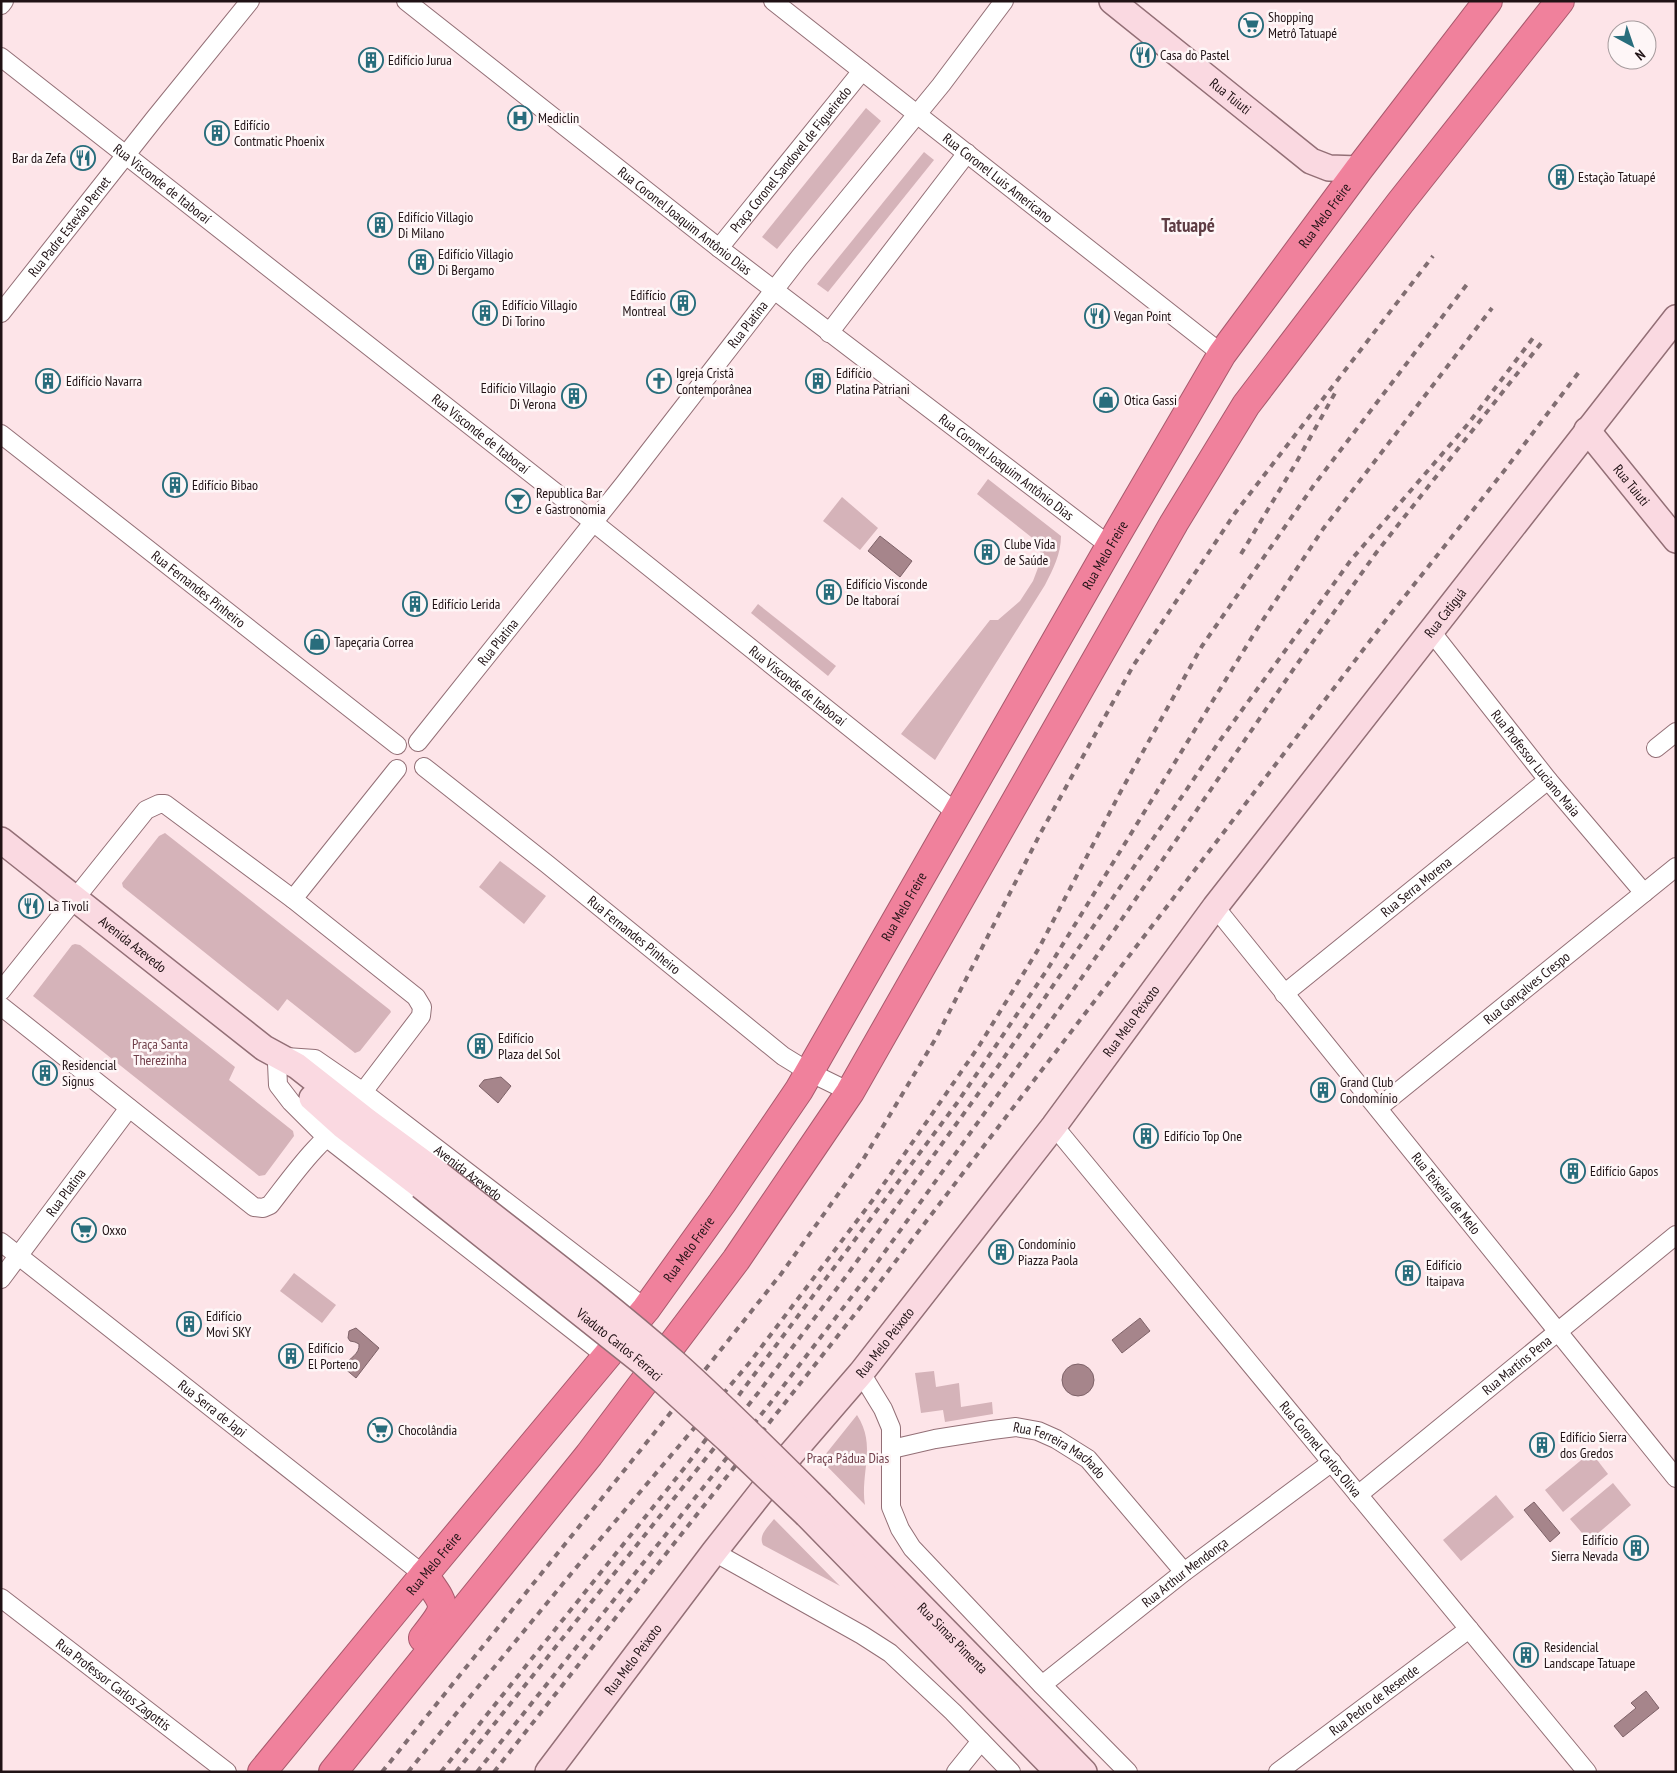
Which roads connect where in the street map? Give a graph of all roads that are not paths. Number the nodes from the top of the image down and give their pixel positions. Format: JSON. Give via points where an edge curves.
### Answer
{"nodes":[{"id":1,"x":4,"y":1,"type":"edge"},
{"id":2,"x":250,"y":1,"type":"edge"},
{"id":3,"x":406,"y":1,"type":"edge"},
{"id":4,"x":773,"y":1,"type":"edge"},
{"id":5,"x":1004,"y":1,"type":"edge"},
{"id":6,"x":1112,"y":1,"type":"edge"},
{"id":7,"x":1488,"y":1,"type":"edge"},
{"id":8,"x":1560,"y":1,"type":"edge"},
{"id":9,"x":1,"y":5,"type":"edge"},
{"id":10,"x":1,"y":57,"type":"edge"},
{"id":11,"x":862,"y":71,"type":"junction"},
{"id":12,"x":917,"y":114,"type":"junction"},
{"id":13,"x":967,"y":153,"type":"junction"},
{"id":14,"x":126,"y":155,"type":"junction"},
{"id":15,"x":1359,"y":169,"type":"junction"},
{"id":16,"x":719,"y":248,"type":"junction"},
{"id":17,"x":774,"y":291,"type":"junction"},
{"id":18,"x":1,"y":313,"type":"edge"},
{"id":19,"x":1676,"y":318,"type":"edge"},
{"id":20,"x":829,"y":333,"type":"junction"},
{"id":21,"x":1222,"y":354,"type":"junction"},
{"id":22,"x":1587,"y":430,"type":"junction"},
{"id":23,"x":1,"y":434,"type":"edge"},
{"id":24,"x":593,"y":522,"type":"junction"},
{"id":25,"x":1676,"y":540,"type":"edge"},
{"id":26,"x":1110,"y":546,"type":"junction"},
{"id":27,"x":1430,"y":630,"type":"junction"},
{"id":28,"x":1676,"y":732,"type":"edge"},
{"id":29,"x":418,"y":742,"type":"junction"},
{"id":30,"x":397,"y":746,"type":"junction"},
{"id":31,"x":1656,"y":748,"type":"dead end"},
{"id":32,"x":424,"y":767,"type":"junction"},
{"id":33,"x":397,"y":769,"type":"junction"},
{"id":34,"x":1548,"y":780,"type":"junction"},
{"id":35,"x":958,"y":814,"type":"junction"},
{"id":36,"x":1,"y":840,"type":"edge"},
{"id":37,"x":1676,"y":867,"type":"edge"},
{"id":38,"x":1644,"y":893,"type":"junction"},
{"id":39,"x":75,"y":899,"type":"junction"},
{"id":40,"x":292,"y":899,"type":"junction"},
{"id":41,"x":1215,"y":907,"type":"junction"},
{"id":42,"x":1,"y":991,"type":"edge"},
{"id":43,"x":1284,"y":994,"type":"junction"},
{"id":44,"x":1,"y":1006,"type":"edge"},
{"id":45,"x":274,"y":1056,"type":"junction"},
{"id":46,"x":809,"y":1072,"type":"junction"},
{"id":47,"x":363,"y":1092,"type":"junction"},
{"id":48,"x":850,"y":1092,"type":"junction"},
{"id":49,"x":129,"y":1108,"type":"junction"},
{"id":50,"x":1378,"y":1108,"type":"junction"},
{"id":51,"x":367,"y":1122,"type":"junction"},
{"id":52,"x":1054,"y":1126,"type":"junction"},
{"id":53,"x":334,"y":1131,"type":"junction"},
{"id":54,"x":430,"y":1180,"type":"junction"},
{"id":55,"x":1676,"y":1235,"type":"edge"},
{"id":56,"x":1,"y":1242,"type":"edge"},
{"id":57,"x":19,"y":1256,"type":"junction"},
{"id":58,"x":1,"y":1279,"type":"edge"},
{"id":59,"x":646,"y":1309,"type":"junction"},
{"id":60,"x":1558,"y":1333,"type":"junction"},
{"id":61,"x":606,"y":1356,"type":"junction"},
{"id":62,"x":861,"y":1373,"type":"junction"},
{"id":63,"x":892,"y":1449,"type":"junction"},
{"id":64,"x":1332,"y":1462,"type":"junction"},
{"id":65,"x":1676,"y":1478,"type":"edge"},
{"id":66,"x":1358,"y":1495,"type":"junction"},
{"id":67,"x":814,"y":1510,"type":"junction"},
{"id":68,"x":714,"y":1552,"type":"junction"},
{"id":69,"x":1184,"y":1572,"type":"junction"},
{"id":70,"x":424,"y":1574,"type":"junction"},
{"id":71,"x":1,"y":1598,"type":"edge"},
{"id":72,"x":1469,"y":1629,"type":"junction"},
{"id":73,"x":1042,"y":1685,"type":"junction"},
{"id":74,"x":980,"y":1741,"type":"junction"},
{"id":75,"x":227,"y":1772,"type":"edge"},
{"id":76,"x":262,"y":1772,"type":"edge"},
{"id":77,"x":316,"y":1772,"type":"edge"},
{"id":78,"x":333,"y":1772,"type":"edge"},
{"id":79,"x":548,"y":1772,"type":"edge"},
{"id":80,"x":956,"y":1772,"type":"edge"},
{"id":81,"x":1011,"y":1772,"type":"edge"},
{"id":82,"x":1058,"y":1772,"type":"edge"},
{"id":83,"x":1084,"y":1772,"type":"edge"},
{"id":84,"x":1128,"y":1772,"type":"edge"},
{"id":85,"x":1278,"y":1772,"type":"edge"},
{"id":86,"x":1587,"y":1772,"type":"edge"}],
"edges":[{"from":1,"to":9,"type":"street"},
{"from":2,"to":14,"type":"street","name":"Rua Padre Estevão Pernet"},
{"from":3,"to":16,"type":"street","name":"Rua Coronel Joaquim Antônio Dias"},
{"from":4,"to":11,"type":"street","name":"Rua Coronel Luis Americano"},
{"from":5,"to":12,"type":"street","name":"Rua Platina"},
{"from":6,"to":15,"type":"street","name":"Rua Tuiuti","via":[[1311,161],[1329,168]]},
{"from":7,"to":15,"type":"highway","name":"Rua Melo Freire"},
{"from":8,"to":48,"type":"highway","via":[[1246,405],[1174,523]]},
{"from":10,"to":14,"type":"street","name":"Rua Visconde de Itaboraí"},
{"from":11,"to":12,"type":"street","name":"Rua Coronel Luis Americano"},
{"from":11,"to":16,"type":"street","name":"Praça Coronel Sandovel de Figueiredo"},
{"from":12,"to":13,"type":"street","name":"Rua Coronel Luis Americano"},
{"from":12,"to":17,"type":"street","name":"Rua Platina"},
{"from":13,"to":20,"type":"street"},
{"from":13,"to":21,"type":"street","name":"Rua Coronel Luis Americano"},
{"from":14,"to":18,"type":"street","name":"Rua Padre Estevão Pernet"},
{"from":14,"to":24,"type":"street","name":"Rua Visconde de Itaboraí"},
{"from":15,"to":21,"type":"highway","name":"Rua Melo Freire"},
{"from":16,"to":17,"type":"street","name":"Rua Coronel Joaquim Antônio Dias"},
{"from":17,"to":20,"type":"street","name":"Rua Coronel Joaquim Antônio Dias"},
{"from":17,"to":24,"type":"street","name":"Rua Platina"},
{"from":19,"to":22,"type":"street","name":"Rua Catiguá"},
{"from":20,"to":26,"type":"street","name":"Rua Coronel Joaquim Antônio Dias"},
{"from":21,"to":26,"type":"highway","name":"Rua Melo Freire"},
{"from":22,"to":25,"type":"street","name":"Rua Tuiuti"},
{"from":22,"to":27,"type":"street","name":"Rua Catiguá"},
{"from":23,"to":30,"type":"street","name":"Rua Fernandes Pinheiro"},
{"from":24,"to":29,"type":"street","name":"Rua Platina"},
{"from":24,"to":35,"type":"street","name":"Rua Visconde de Itaboraí"},
{"from":26,"to":35,"type":"highway","name":"Rua Melo Freire"},
{"from":27,"to":34,"type":"street","name":"Rua Professor Luciano Maia"},
{"from":27,"to":41,"type":"street","name":"Rua Catiguá"},
{"from":28,"to":31,"type":"street"},
{"from":29,"to":30,"type":"street","via":[[407,740]]},
{"from":29,"to":32,"type":"street","via":[[426,750]]},
{"from":30,"to":33,"type":"street","via":[[392,760]]},
{"from":32,"to":33,"type":"street","via":[[414,774]]},
{"from":32,"to":46,"type":"street","name":"Rua Fernandes Pinheiro","via":[[783,1056]]},
{"from":33,"to":40,"type":"street"},
{"from":34,"to":38,"type":"street","name":"Rua Professor Luciano Maia"},
{"from":34,"to":43,"type":"street","name":"Rua Serra Morena"},
{"from":35,"to":46,"type":"highway","name":"Rua Melo Freire"},
{"from":36,"to":39,"type":"street","name":"Avenida Azevedo"},
{"from":37,"to":38,"type":"street","name":"Rua Gonçalves Crespo"},
{"from":38,"to":50,"type":"street","name":"Rua Gonçalves Crespo"},
{"from":39,"to":40,"type":"street","via":[[146,810],[159,804],[165,804]]},
{"from":39,"to":42,"type":"street"},
{"from":39,"to":45,"type":"street","name":"Avenida Azevedo"},
{"from":40,"to":47,"type":"street","via":[[416,997],[422,1008],[421,1016]]},
{"from":41,"to":43,"type":"street","name":"Rua Teixeira de Melo"},
{"from":41,"to":52,"type":"street","name":"Rua Melo Peixoto"},
{"from":43,"to":50,"type":"street","name":"Rua Teixeira de Melo"},
{"from":44,"to":49,"type":"street"},
{"from":45,"to":47,"type":"street","name":"Avenida Azevedo","via":[[315,1059]]},
{"from":45,"to":51,"type":"street","name":"Avenida Azevedo","via":[[297,1066]]},
{"from":45,"to":53,"type":"street","name":"Avenida Azevedo"},
{"from":46,"to":48,"type":"street","name":"Rua Fernandes Pinheiro"},
{"from":46,"to":59,"type":"highway","name":"Rua Melo Freire","via":[[722,1203]]},
{"from":47,"to":59,"type":"street","name":"Avenida Azevedo"},
{"from":48,"to":78,"type":"highway","via":[[736,1260],[589,1456]]},
{"from":49,"to":53,"type":"street","via":[[254,1207],[263,1208],[270,1204]]},
{"from":49,"to":57,"type":"street","name":"Rua Platina"},
{"from":50,"to":60,"type":"street","name":"Rua Teixeira de Melo"},
{"from":51,"to":53,"type":"street","via":[[353,1122]]},
{"from":51,"to":54,"type":"street","name":"Avenida Azevedo"},
{"from":52,"to":62,"type":"street","name":"Rua Melo Peixoto"},
{"from":52,"to":64,"type":"street","name":"Rua Coronel Carlos Oliva"},
{"from":53,"to":54,"type":"street","name":"Avenida Azevedo"},
{"from":53,"to":61,"type":"street","name":"Avenida Azevedo"},
{"from":54,"to":67,"type":"street","name":"Viaduto Carlos Ferraci","bridge":true,"via":[[728,1440]]},
{"from":55,"to":60,"type":"street","name":"Rua Martins Pena"},
{"from":56,"to":57,"type":"street","name":"Rua Serra de Japi"},
{"from":57,"to":58,"type":"street","name":"Rua Platina"},
{"from":57,"to":70,"type":"street","name":"Rua Serra de Japi"},
{"from":59,"to":61,"type":"highway","name":"Rua Melo Freire"},
{"from":60,"to":65,"type":"street","name":"Rua Teixeira de Melo"},
{"from":60,"to":66,"type":"street","name":"Rua Martins Pena"},
{"from":61,"to":70,"type":"highway","name":"Rua Melo Freire"},
{"from":62,"to":63,"type":"street","via":[[891,1428]]},
{"from":62,"to":68,"type":"street","name":"Rua Melo Peixoto","via":[[792,1453]]},
{"from":63,"to":69,"type":"street","name":"Rua Ferreira Machado","via":[[1016,1427],[1038,1431],[1088,1459]]},
{"from":63,"to":73,"type":"street","via":[[891,1507],[912,1548]]},
{"from":64,"to":66,"type":"street","name":"Rua Coronel Carlos Oliva"},
{"from":64,"to":69,"type":"street","name":"Rua Arthur Mendonça"},
{"from":66,"to":72,"type":"street","name":"Rua Coronel Carlos Oliva"},
{"from":67,"to":82,"type":"street","name":"Rua Simas Pimenta"},
{"from":67,"to":83,"type":"street","name":"Rua Simas Pimenta"},
{"from":68,"to":74,"type":"street","via":[[890,1653]]},
{"from":68,"to":79,"type":"street","name":"Rua Melo Peixoto"},
{"from":69,"to":73,"type":"street","name":"Rua Arthur Mendonça"},
{"from":70,"to":76,"type":"highway","name":"Rua Melo Freire"},
{"from":70,"to":77,"type":"highway","via":[[440,1598],[443,1607],[440,1616]]},
{"from":71,"to":75,"type":"street","name":"Rua Professor Carlos Zagottis"},
{"from":72,"to":85,"type":"street","name":"Rua Pedro de Resende"},
{"from":72,"to":86,"type":"street","name":"Rua Coronel Carlos Oliva"},
{"from":73,"to":84,"type":"street"},
{"from":74,"to":80,"type":"street"},
{"from":74,"to":81,"type":"street"}]}
